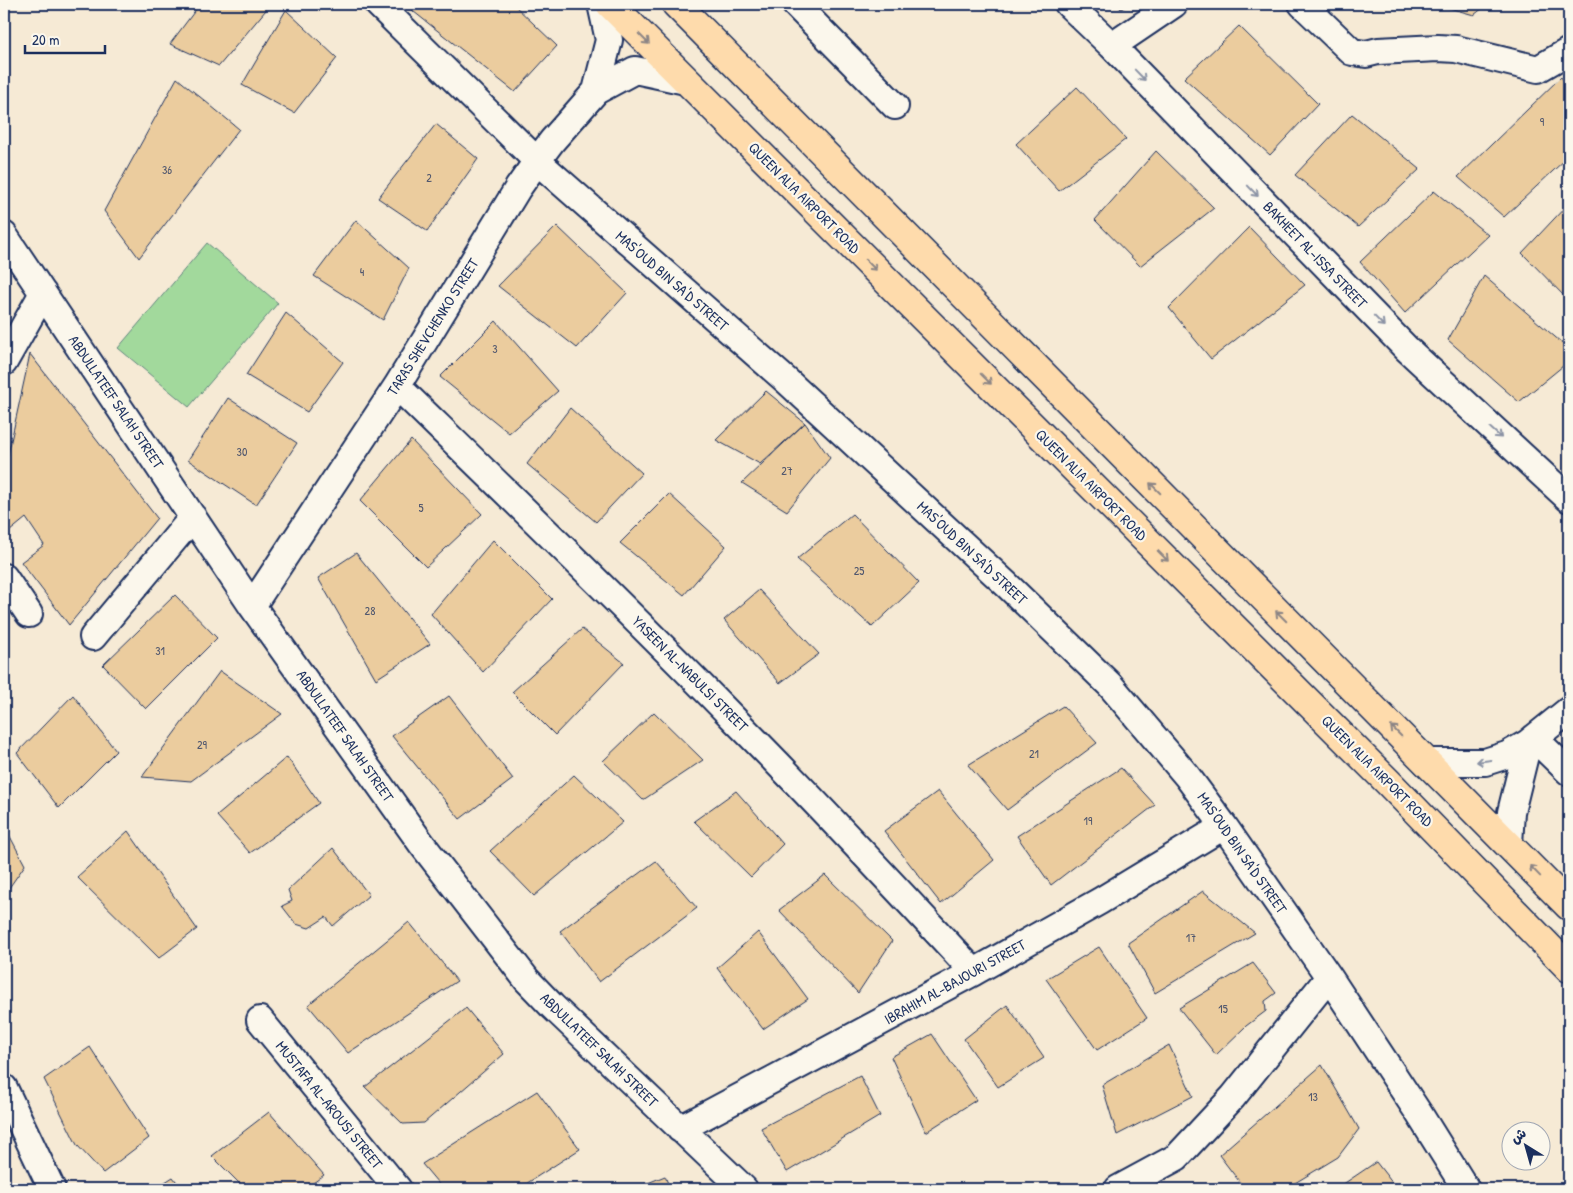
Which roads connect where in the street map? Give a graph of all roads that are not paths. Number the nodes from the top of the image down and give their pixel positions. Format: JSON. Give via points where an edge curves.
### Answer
{"nodes":[{"id":1,"x":378,"y":4,"type":"edge"},
{"id":2,"x":602,"y":4,"type":"edge"},
{"id":3,"x":610,"y":4,"type":"edge"},
{"id":4,"x":676,"y":4,"type":"edge"},
{"id":5,"x":795,"y":4,"type":"edge"},
{"id":6,"x":1068,"y":4,"type":"edge"},
{"id":7,"x":1174,"y":4,"type":"edge"},
{"id":8,"x":1302,"y":4,"type":"edge"},
{"id":9,"x":1112,"y":46,"type":"junction"},
{"id":10,"x":1569,"y":51,"type":"edge"},
{"id":11,"x":686,"y":80,"type":"junction"},
{"id":12,"x":596,"y":91,"type":"junction"},
{"id":13,"x":895,"y":106,"type":"dead end"},
{"id":14,"x":537,"y":161,"type":"junction"},
{"id":15,"x":4,"y":234,"type":"edge"},
{"id":16,"x":43,"y":293,"type":"junction"},
{"id":17,"x":4,"y":362,"type":"edge"},
{"id":18,"x":397,"y":386,"type":"junction"},
{"id":19,"x":1569,"y":499,"type":"edge"},
{"id":20,"x":193,"y":517,"type":"junction"},
{"id":21,"x":4,"y":577,"type":"edge"},
{"id":22,"x":252,"y":606,"type":"junction"},
{"id":23,"x":29,"y":614,"type":"dead end"},
{"id":24,"x":93,"y":636,"type":"dead end"},
{"id":25,"x":1569,"y":710,"type":"edge"},
{"id":26,"x":1531,"y":740,"type":"junction"},
{"id":27,"x":1426,"y":762,"type":"junction"},
{"id":28,"x":1569,"y":772,"type":"edge"},
{"id":29,"x":1224,"y":826,"type":"junction"},
{"id":30,"x":1510,"y":844,"type":"junction"},
{"id":31,"x":1569,"y":906,"type":"edge"},
{"id":32,"x":1569,"y":968,"type":"edge"},
{"id":33,"x":974,"y":972,"type":"junction"},
{"id":34,"x":1329,"y":977,"type":"junction"},
{"id":35,"x":260,"y":1020,"type":"dead end"},
{"id":36,"x":4,"y":1088,"type":"edge"},
{"id":37,"x":680,"y":1129,"type":"junction"},
{"id":38,"x":52,"y":1189,"type":"edge"},
{"id":39,"x":398,"y":1189,"type":"edge"},
{"id":40,"x":744,"y":1189,"type":"edge"},
{"id":41,"x":1118,"y":1189,"type":"edge"},
{"id":42,"x":1466,"y":1189,"type":"edge"}],
"edges":[{"from":1,"to":14,"type":"street","name":"MAS'OUD BIN SA'D STREET"},
{"from":2,"to":12,"type":"street","via":[[609,40]]},
{"from":3,"to":11,"type":"highway","name":"QUEEN ALIA AIRPORT ROAD","one_way":true},
{"from":27,"to":4,"type":"highway","one_way":true},
{"from":5,"to":13,"type":"street"},
{"from":6,"to":9,"type":"street","name":"BAKHEET AL-ISSA STREET"},
{"from":7,"to":9,"type":"street"},
{"from":8,"to":10,"type":"street","via":[[1352,52],[1456,49],[1538,69]]},
{"from":9,"to":19,"type":"street","name":"BAKHEET AL-ISSA STREET","one_way":true,"via":[[1407,349]]},
{"from":11,"to":12,"type":"street","name":"TARAS SHEVCHENKO STREET","via":[[635,70]]},
{"from":11,"to":32,"type":"highway","name":"QUEEN ALIA AIRPORT ROAD","one_way":true,"via":[[1388,782]]},
{"from":12,"to":14,"type":"street","name":"TARAS SHEVCHENKO STREET"},
{"from":14,"to":18,"type":"street","name":"TARAS SHEVCHENKO STREET"},
{"from":14,"to":29,"type":"street","name":"MAS'OUD BIN SA'D STREET","via":[[788,382],[1064,639],[1144,724]]},
{"from":15,"to":16,"type":"street","name":"ABDULLATEEF SALAH STREET"},
{"from":16,"to":17,"type":"street"},
{"from":16,"to":20,"type":"street","name":"ABDULLATEEF SALAH STREET"},
{"from":18,"to":22,"type":"street","name":"TARAS SHEVCHENKO STREET"},
{"from":18,"to":33,"type":"street","name":"YASEEN AL-NABULSI STREET","via":[[735,719]]},
{"from":20,"to":22,"type":"street","name":"ABDULLATEEF SALAH STREET"},
{"from":20,"to":24,"type":"street"},
{"from":21,"to":23,"type":"street"},
{"from":22,"to":37,"type":"street","name":"ABDULLATEEF SALAH STREET","via":[[421,843],[527,980]]},
{"from":25,"to":26,"type":"street"},
{"from":26,"to":27,"type":"street","one_way":true,"via":[[1507,756],[1485,762]]},
{"from":26,"to":28,"type":"street"},
{"from":26,"to":30,"type":"street","via":[[1511,812]]},
{"from":27,"to":30,"type":"highway"},
{"from":29,"to":33,"type":"street","name":"IBRAHIM AL-BAJOURI STREET"},
{"from":29,"to":34,"type":"street","name":"MAS'OUD BIN SA'D STREET"},
{"from":31,"to":30,"type":"highway","one_way":true},
{"from":33,"to":37,"type":"street","name":"IBRAHIM AL-BAJOURI STREET"},
{"from":34,"to":41,"type":"street","via":[[1233,1097],[1177,1158]]},
{"from":34,"to":42,"type":"street","name":"MAS'OUD BIN SA'D STREET"},
{"from":35,"to":39,"type":"street","name":"MUSTAFA AL-AROUSI STREET"},
{"from":36,"to":38,"type":"street"},
{"from":37,"to":40,"type":"street","name":"ABDULLATEEF SALAH STREET"}]}
